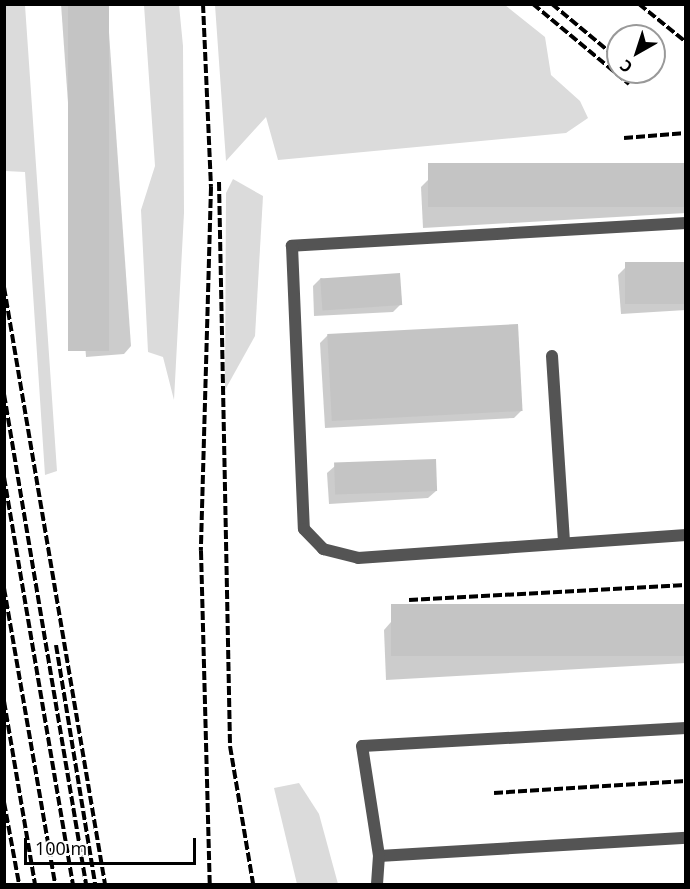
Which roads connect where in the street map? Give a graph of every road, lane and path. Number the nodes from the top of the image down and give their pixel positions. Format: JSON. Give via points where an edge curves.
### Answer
{"nodes":[{"id":1,"x":686,"y":223,"type":"edge"},
{"id":2,"x":552,"y":356,"type":"dead end"},
{"id":3,"x":686,"y":535,"type":"edge"},
{"id":4,"x":564,"y":543,"type":"junction"},
{"id":5,"x":686,"y":728,"type":"edge"},
{"id":6,"x":686,"y":838,"type":"edge"},
{"id":7,"x":378,"y":856,"type":"junction"},
{"id":8,"x":377,"y":885,"type":"edge"}],
"edges":[{"from":1,"to":4,"type":"street","via":[[292,246],[304,529],[323,549],[358,558]]},
{"from":2,"to":4,"type":"street"},
{"from":3,"to":4,"type":"street"},
{"from":5,"to":7,"type":"street","via":[[362,746]]},
{"from":6,"to":7,"type":"street"},
{"from":7,"to":8,"type":"street"}]}
